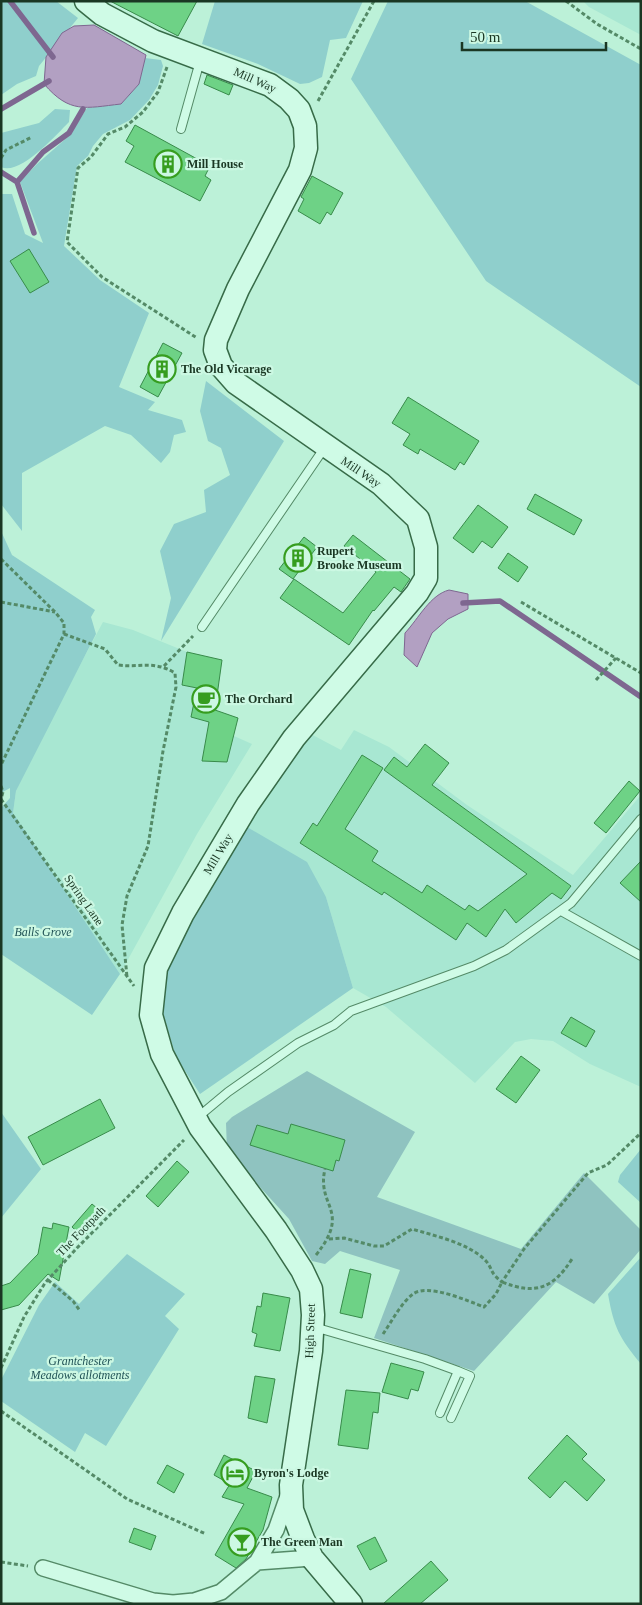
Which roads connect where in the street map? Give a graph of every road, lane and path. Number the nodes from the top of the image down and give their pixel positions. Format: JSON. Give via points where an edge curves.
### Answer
{"nodes":[{"id":1,"x":374,"y":1,"type":"edge"},
{"id":2,"x":566,"y":1,"type":"edge"},
{"id":3,"x":94,"y":8,"type":"edge"},
{"id":4,"x":161,"y":44,"type":"junction"},
{"id":5,"x":641,"y":49,"type":"edge"},
{"id":6,"x":201,"y":57,"type":"junction"},
{"id":7,"x":299,"y":110,"type":"junction"},
{"id":8,"x":180,"y":129,"type":"dead end"},
{"id":9,"x":32,"y":137,"type":"dead end"},
{"id":10,"x":1,"y":158,"type":"edge"},
{"id":11,"x":215,"y":350,"type":"junction"},
{"id":12,"x":325,"y":447,"type":"junction"},
{"id":13,"x":1,"y":559,"type":"edge"},
{"id":14,"x":1,"y":602,"type":"edge"},
{"id":15,"x":521,"y":602,"type":"dead end"},
{"id":16,"x":55,"y":612,"type":"junction"},
{"id":17,"x":202,"y":627,"type":"joint"},
{"id":18,"x":64,"y":634,"type":"junction"},
{"id":19,"x":616,"y":658,"type":"junction"},
{"id":20,"x":164,"y":666,"type":"junction"},
{"id":21,"x":641,"y":673,"type":"edge"},
{"id":22,"x":596,"y":680,"type":"dead end"},
{"id":23,"x":1,"y":765,"type":"edge"},
{"id":24,"x":1,"y":786,"type":"edge"},
{"id":25,"x":1,"y":799,"type":"edge"},
{"id":26,"x":641,"y":819,"type":"edge"},
{"id":27,"x":561,"y":911,"type":"junction"},
{"id":28,"x":641,"y":956,"type":"edge"},
{"id":29,"x":127,"y":977,"type":"junction"},
{"id":30,"x":152,"y":1010,"type":"junction"},
{"id":31,"x":162,"y":1054,"type":"joint"},
{"id":32,"x":198,"y":1123,"type":"junction"},
{"id":33,"x":641,"y":1133,"type":"edge"},
{"id":34,"x":325,"y":1169,"type":"dead end"},
{"id":35,"x":329,"y":1239,"type":"junction"},
{"id":36,"x":572,"y":1259,"type":"dead end"},
{"id":37,"x":48,"y":1280,"type":"junction"},
{"id":38,"x":502,"y":1282,"type":"junction"},
{"id":39,"x":311,"y":1290,"type":"junction"},
{"id":40,"x":80,"y":1310,"type":"dead end"},
{"id":41,"x":312,"y":1326,"type":"junction"},
{"id":42,"x":376,"y":1345,"type":"junction"},
{"id":43,"x":1,"y":1368,"type":"edge"},
{"id":44,"x":458,"y":1371,"type":"junction"},
{"id":45,"x":1,"y":1411,"type":"edge"},
{"id":46,"x":440,"y":1413,"type":"dead end"},
{"id":47,"x":451,"y":1418,"type":"dead end"},
{"id":48,"x":291,"y":1485,"type":"junction"},
{"id":49,"x":206,"y":1534,"type":"dead end"},
{"id":50,"x":312,"y":1558,"type":"junction"},
{"id":51,"x":1,"y":1562,"type":"edge"},
{"id":52,"x":257,"y":1562,"type":"junction"},
{"id":53,"x":43,"y":1568,"type":"joint"},
{"id":54,"x":351,"y":1604,"type":"edge"}],
"edges":[{"from":1,"to":7,"type":"path","via":[[318,101]]},
{"from":2,"to":5,"type":"path","via":[[597,24]]},
{"from":3,"to":4,"type":"street","name":"Mill Way"},
{"from":4,"to":6,"type":"street","name":"Mill Way"},
{"from":4,"to":11,"type":"path","via":[[166,72],[158,92],[143,112],[108,134],[78,168],[67,242],[102,277]]},
{"from":6,"to":7,"type":"street","name":"Mill Way","via":[[270,85],[289,98]]},
{"from":6,"to":8,"type":"lane"},
{"from":7,"to":11,"type":"street","via":[[306,141],[300,170],[238,289],[216,340]]},
{"from":9,"to":10,"type":"path","via":[[6,150]]},
{"from":11,"to":12,"type":"street","name":"Mill Way","via":[[221,366],[236,383]]},
{"from":12,"to":17,"type":"lane"},
{"from":12,"to":30,"type":"street","name":"Mill Way","via":[[381,484],[418,519],[426,547],[426,578],[417,593],[294,738],[248,804],[183,913],[156,968]]},
{"from":13,"to":16,"type":"path"},
{"from":14,"to":16,"type":"path"},
{"from":15,"to":19,"type":"path"},
{"from":16,"to":18,"type":"path","via":[[64,623]]},
{"from":17,"to":20,"type":"path"},
{"from":18,"to":20,"type":"path","via":[[105,649],[118,665]]},
{"from":18,"to":23,"type":"path"},
{"from":19,"to":21,"type":"path"},
{"from":19,"to":22,"type":"path"},
{"from":20,"to":29,"type":"path","via":[[175,673],[176,687],[148,846],[128,896],[122,925]]},
{"from":24,"to":25,"type":"path","via":[[4,792]]},
{"from":25,"to":29,"type":"path","name":"Spring Lane"},
{"from":26,"to":27,"type":"lane"},
{"from":27,"to":28,"type":"lane"},
{"from":27,"to":32,"type":"lane","via":[[506,950],[474,966],[351,1011],[228,1092]]},
{"from":29,"to":30,"type":"path","name":"Spring Lane"},
{"from":30,"to":31,"type":"street","name":"Mill Way"},
{"from":31,"to":32,"type":"street","name":"High Street"},
{"from":32,"to":37,"type":"path","name":"The Footpath"},
{"from":32,"to":39,"type":"street","name":"High Street","via":[[276,1230]]},
{"from":33,"to":38,"type":"path","via":[[607,1165],[588,1173],[518,1256]]},
{"from":34,"to":35,"type":"path","via":[[322,1182],[333,1211]]},
{"from":35,"to":38,"type":"path","via":[[344,1238],[384,1246],[412,1229],[480,1256],[488,1263],[491,1274]]},
{"from":35,"to":39,"type":"path","via":[[312,1261]]},
{"from":36,"to":38,"type":"path","via":[[562,1274],[539,1288],[517,1288]]},
{"from":37,"to":40,"type":"path"},
{"from":37,"to":43,"type":"path","name":"The Footpath","via":[[24,1317]]},
{"from":38,"to":42,"type":"path","via":[[484,1307],[427,1290],[414,1293]]},
{"from":39,"to":41,"type":"street","name":"High Street"},
{"from":41,"to":42,"type":"lane"},
{"from":41,"to":48,"type":"street","name":"High Street"},
{"from":42,"to":44,"type":"lane"},
{"from":44,"to":46,"type":"lane"},
{"from":44,"to":47,"type":"lane","via":[[470,1376]]},
{"from":45,"to":49,"type":"path","via":[[127,1499]]},
{"from":48,"to":50,"type":"street","name":"High Street","via":[[292,1510]]},
{"from":48,"to":52,"type":"street","via":[[276,1530]]},
{"from":50,"to":52,"type":"street"},
{"from":50,"to":54,"type":"street","name":"High Street"},
{"from":51,"to":53,"type":"path"},
{"from":52,"to":53,"type":"street","via":[[221,1592],[194,1601],[173,1603],[114,1591]]}]}
